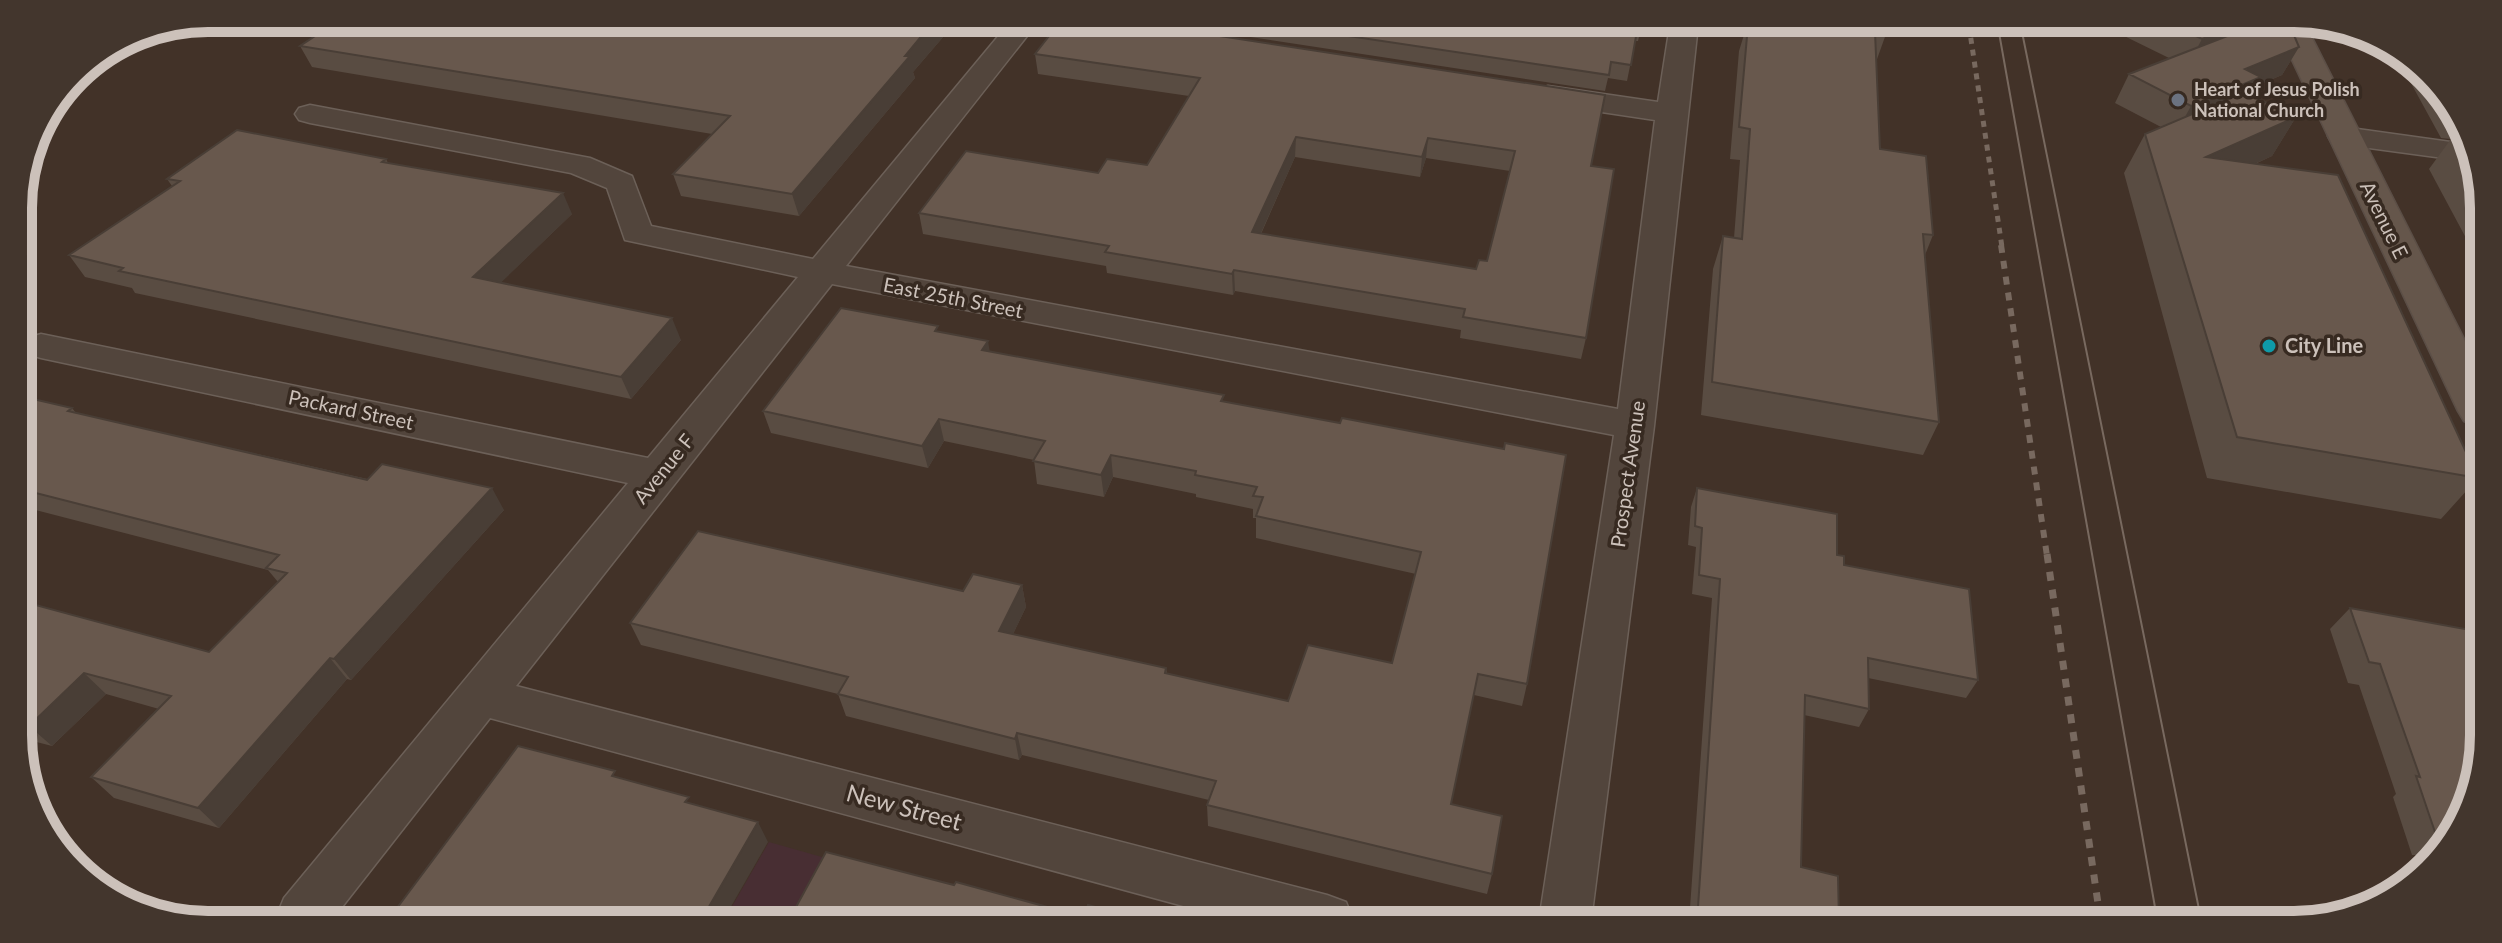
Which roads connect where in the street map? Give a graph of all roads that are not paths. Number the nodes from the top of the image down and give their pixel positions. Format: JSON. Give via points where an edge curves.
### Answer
{"nodes":[{"id":1,"x":1016,"y":32,"type":"edge"},
{"id":2,"x":1683,"y":32,"type":"edge"},
{"id":3,"x":2294,"y":32,"type":"edge"},
{"id":4,"x":1524,"y":91,"type":"edge"},
{"id":5,"x":1671,"y":113,"type":"junction"},
{"id":6,"x":310,"y":114,"type":"dead end"},
{"id":7,"x":2343,"y":136,"type":"junction"},
{"id":8,"x":2461,"y":153,"type":"edge"},
{"id":9,"x":824,"y":272,"type":"junction"},
{"id":10,"x":41,"y":346,"type":"dead end"},
{"id":11,"x":2470,"y":393,"type":"edge"},
{"id":12,"x":1635,"y":426,"type":"junction"},
{"id":13,"x":660,"y":475,"type":"junction"},
{"id":14,"x":480,"y":696,"type":"junction"},
{"id":15,"x":306,"y":911,"type":"edge"},
{"id":16,"x":1293,"y":911,"type":"edge"},
{"id":17,"x":1566,"y":911,"type":"edge"}],
"edges":[{"from":1,"to":9,"type":"street","name":"Avenue F"},
{"from":2,"to":5,"type":"street","name":"Prospect Avenue"},
{"from":3,"to":7,"type":"main road","name":"Avenue E"},
{"from":4,"to":5,"type":"street"},
{"from":5,"to":12,"type":"street","name":"Prospect Avenue"},
{"from":6,"to":9,"type":"street","name":"East 25th Street","via":[[579,165],[621,183],[637,233]]},
{"from":7,"to":8,"type":"street"},
{"from":7,"to":11,"type":"main road","name":"Avenue E"},
{"from":9,"to":12,"type":"street","name":"East 25th Street"},
{"from":9,"to":13,"type":"street","name":"Avenue F"},
{"from":10,"to":13,"type":"street","name":"Packard Street"},
{"from":12,"to":17,"type":"street","name":"Prospect Avenue"},
{"from":13,"to":14,"type":"street","name":"Avenue F"},
{"from":14,"to":15,"type":"street","name":"Avenue F"},
{"from":14,"to":16,"type":"street","name":"New Street"}]}
